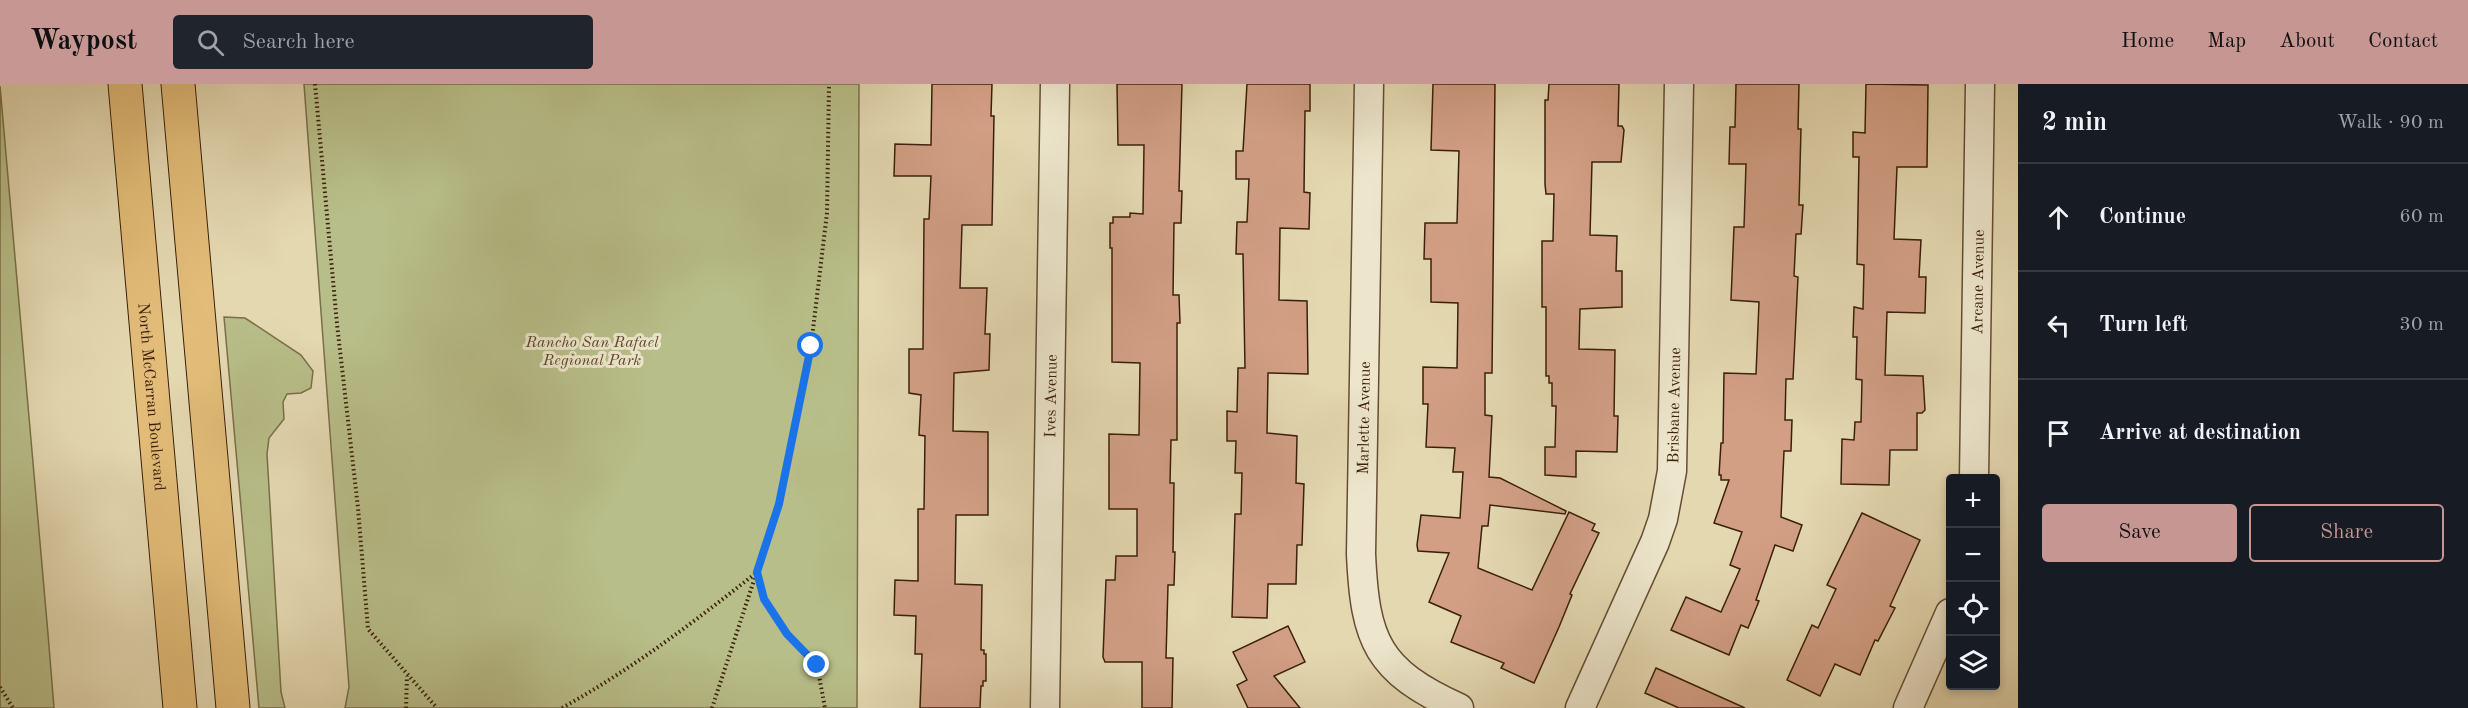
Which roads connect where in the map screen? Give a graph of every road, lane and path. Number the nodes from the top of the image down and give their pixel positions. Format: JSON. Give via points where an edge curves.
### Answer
{"nodes":[{"id":1,"x":125,"y":84,"type":"edge"},
{"id":2,"x":178,"y":84,"type":"edge"},
{"id":3,"x":315,"y":84,"type":"edge"},
{"id":4,"x":829,"y":84,"type":"edge"},
{"id":5,"x":1055,"y":84,"type":"edge"},
{"id":6,"x":1369,"y":84,"type":"edge"},
{"id":7,"x":1678,"y":84,"type":"edge"},
{"id":8,"x":1980,"y":84,"type":"edge"},
{"id":9,"x":1974,"y":474,"type":"edge"},
{"id":10,"x":757,"y":572,"type":"junction"},
{"id":11,"x":1946,"y":622,"type":"edge"},
{"id":12,"x":407,"y":675,"type":"junction"},
{"id":13,"x":0,"y":687,"type":"edge"},
{"id":14,"x":13,"y":708,"type":"edge"},
{"id":15,"x":180,"y":708,"type":"edge"},
{"id":16,"x":233,"y":708,"type":"edge"},
{"id":17,"x":406,"y":708,"type":"edge"},
{"id":18,"x":437,"y":708,"type":"edge"},
{"id":19,"x":562,"y":708,"type":"edge"},
{"id":20,"x":712,"y":708,"type":"edge"},
{"id":21,"x":825,"y":708,"type":"edge"},
{"id":22,"x":1045,"y":708,"type":"edge"},
{"id":23,"x":1459,"y":708,"type":"edge"},
{"id":24,"x":1580,"y":708,"type":"edge"},
{"id":25,"x":1908,"y":708,"type":"edge"}],
"edges":[{"from":1,"to":15,"type":"main road","name":"North McCarran Boulevard"},
{"from":2,"to":16,"type":"main road"},
{"from":3,"to":12,"type":"path","via":[[368,629]]},
{"from":4,"to":10,"type":"path","via":[[827,213],[811,346],[779,504]]},
{"from":5,"to":22,"type":"street","name":"Ives Avenue"},
{"from":6,"to":23,"type":"street","name":"Marlette Avenue","via":[[1363,595],[1367,620],[1394,668],[1429,694]]},
{"from":7,"to":24,"type":"street","name":"Brisbane Avenue","via":[[1672,471],[1655,542]]},
{"from":8,"to":9,"type":"street","name":"Arcane Avenue"},
{"from":10,"to":19,"type":"path","via":[[670,640]]},
{"from":10,"to":20,"type":"path"},
{"from":10,"to":21,"type":"path","via":[[764,599],[781,625],[817,665]]},
{"from":11,"to":25,"type":"street"},
{"from":12,"to":17,"type":"path"},
{"from":12,"to":18,"type":"path"},
{"from":13,"to":14,"type":"path"}]}
